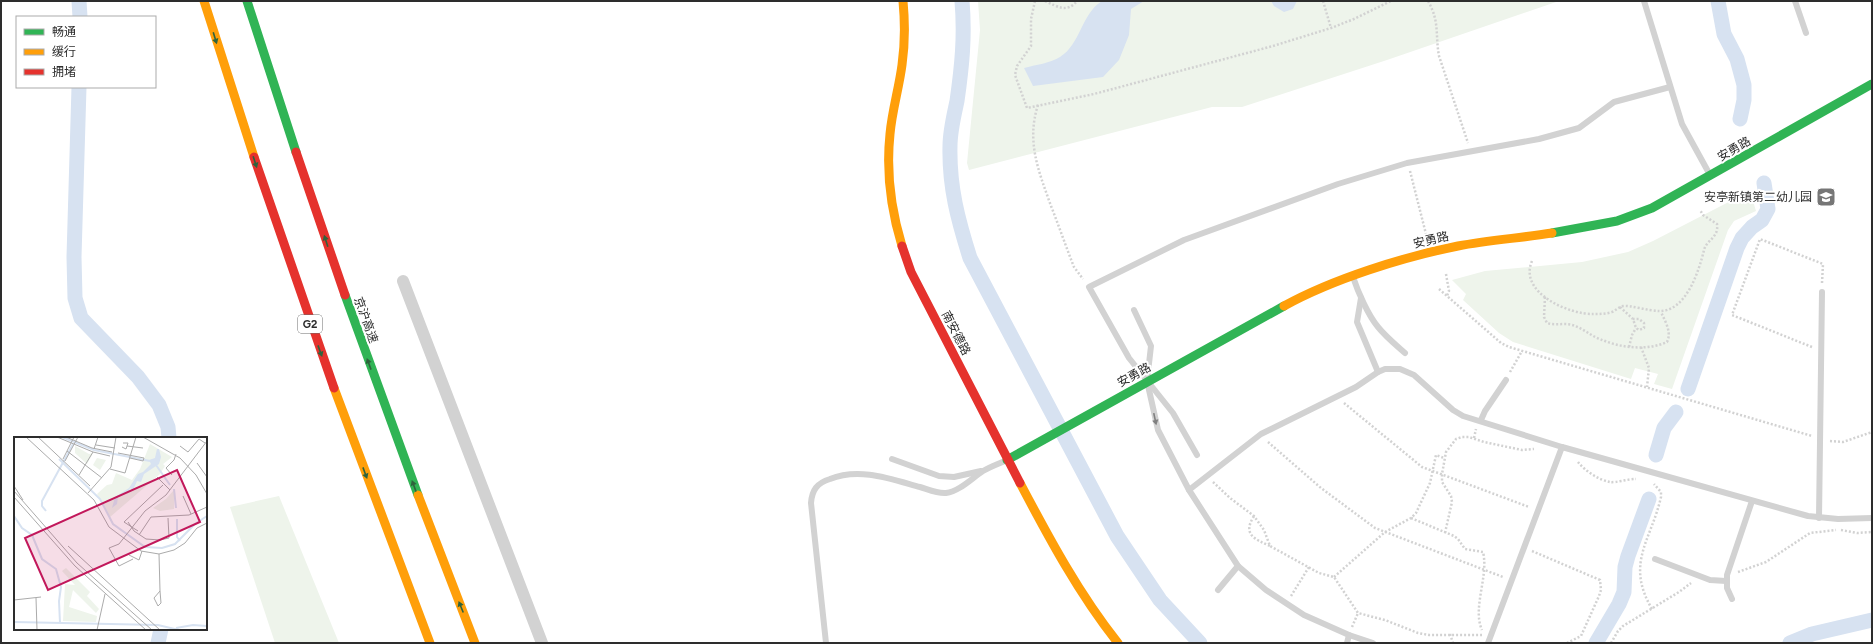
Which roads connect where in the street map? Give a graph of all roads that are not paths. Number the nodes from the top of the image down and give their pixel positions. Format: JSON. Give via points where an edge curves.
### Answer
{"nodes":[{"id":1,"x":204,"y":1,"type":"edge"},
{"id":2,"x":247,"y":1,"type":"edge"},
{"id":3,"x":903,"y":1,"type":"edge"},
{"id":4,"x":1644,"y":1,"type":"edge"},
{"id":5,"x":1795,"y":1,"type":"edge"},
{"id":6,"x":1806,"y":33,"type":"dead end"},
{"id":7,"x":1872,"y":84,"type":"edge"},
{"id":8,"x":1670,"y":87,"type":"junction"},
{"id":9,"x":1711,"y":176,"type":"junction"},
{"id":10,"x":1352,"y":276,"type":"junction"},
{"id":11,"x":403,"y":281,"type":"dead end"},
{"id":12,"x":1822,"y":292,"type":"road end"},
{"id":13,"x":1361,"y":298,"type":"junction"},
{"id":14,"x":1134,"y":310,"type":"dead end"},
{"id":15,"x":1406,"y":353,"type":"dead end"},
{"id":16,"x":1378,"y":372,"type":"junction"},
{"id":17,"x":1506,"y":380,"type":"road end"},
{"id":18,"x":1147,"y":381,"type":"junction"},
{"id":19,"x":1481,"y":420,"type":"junction"},
{"id":20,"x":1562,"y":447,"type":"junction"},
{"id":21,"x":1197,"y":455,"type":"dead end"},
{"id":22,"x":892,"y":459,"type":"dead end"},
{"id":23,"x":1007,"y":460,"type":"junction"},
{"id":24,"x":984,"y":470,"type":"junction"},
{"id":25,"x":1189,"y":490,"type":"junction"},
{"id":26,"x":1752,"y":501,"type":"junction"},
{"id":27,"x":1819,"y":518,"type":"junction"},
{"id":28,"x":1872,"y":518,"type":"edge"},
{"id":29,"x":1654,"y":559,"type":"dead end"},
{"id":30,"x":1238,"y":566,"type":"junction"},
{"id":31,"x":1726,"y":578,"type":"junction"},
{"id":32,"x":1218,"y":590,"type":"dead end"},
{"id":33,"x":1732,"y":599,"type":"dead end"},
{"id":34,"x":1349,"y":635,"type":"junction"},
{"id":35,"x":430,"y":643,"type":"edge"},
{"id":36,"x":475,"y":643,"type":"edge"},
{"id":37,"x":542,"y":643,"type":"edge"},
{"id":38,"x":826,"y":643,"type":"edge"},
{"id":39,"x":1118,"y":643,"type":"edge"},
{"id":40,"x":1346,"y":643,"type":"edge"},
{"id":41,"x":1373,"y":643,"type":"edge"},
{"id":42,"x":1488,"y":643,"type":"edge"}],
"edges":[{"from":1,"to":35,"type":"main road","number":"G2","one_way":true,"via":[[302,303]]},
{"from":36,"to":2,"type":"main road","name":"京沪高速","one_way":true,"via":[[420,504],[342,290]]},
{"from":3,"to":23,"type":"main road","name":"南安德路","via":[[905,30],[902,65],[889,144],[892,205],[899,239],[911,272]]},
{"from":4,"to":8,"type":"lane"},
{"from":5,"to":6,"type":"lane"},
{"from":7,"to":9,"type":"main road","name":"安勇路"},
{"from":8,"to":9,"type":"lane","via":[[1687,135]]},
{"from":8,"to":18,"type":"lane","via":[[1614,102],[1578,128],[1538,140],[1407,163],[1338,184],[1184,240],[1089,287],[1129,358]]},
{"from":9,"to":10,"type":"main road","name":"安勇路","via":[[1652,208],[1617,221],[1569,231],[1459,246]]},
{"from":10,"to":13,"type":"lane"},
{"from":10,"to":18,"type":"main road","name":"安勇路","via":[[1288,304]]},
{"from":11,"to":37,"type":"street"},
{"from":12,"to":27,"type":"lane"},
{"from":13,"to":15,"type":"lane","via":[[1378,328]]},
{"from":13,"to":16,"type":"lane","via":[[1357,322]]},
{"from":14,"to":18,"type":"lane","via":[[1151,346]]},
{"from":16,"to":19,"type":"lane","via":[[1394,368],[1407,371],[1453,410],[1463,416]]},
{"from":16,"to":25,"type":"lane","via":[[1356,387],[1261,434]]},
{"from":17,"to":19,"type":"lane"},
{"from":18,"to":21,"type":"lane","via":[[1173,413]]},
{"from":18,"to":23,"type":"main road","name":"安勇路"},
{"from":18,"to":25,"type":"lane","one_way":true,"via":[[1158,430]]},
{"from":19,"to":20,"type":"lane"},
{"from":20,"to":26,"type":"lane"},
{"from":20,"to":42,"type":"lane"},
{"from":22,"to":24,"type":"lane","via":[[939,476],[954,478]]},
{"from":23,"to":24,"type":"lane"},
{"from":23,"to":39,"type":"main road","name":"南安德路","via":[[1074,580],[1104,627]]},
{"from":24,"to":38,"type":"lane","via":[[958,489],[946,493],[867,474],[836,476],[816,486],[811,503]]},
{"from":25,"to":30,"type":"lane"},
{"from":26,"to":27,"type":"lane"},
{"from":26,"to":31,"type":"lane"},
{"from":27,"to":28,"type":"lane"},
{"from":29,"to":31,"type":"lane","via":[[1710,580]]},
{"from":30,"to":32,"type":"lane"},
{"from":30,"to":34,"type":"lane","via":[[1286,604]]},
{"from":31,"to":33,"type":"lane"},
{"from":34,"to":40,"type":"lane"},
{"from":34,"to":41,"type":"lane"}]}
